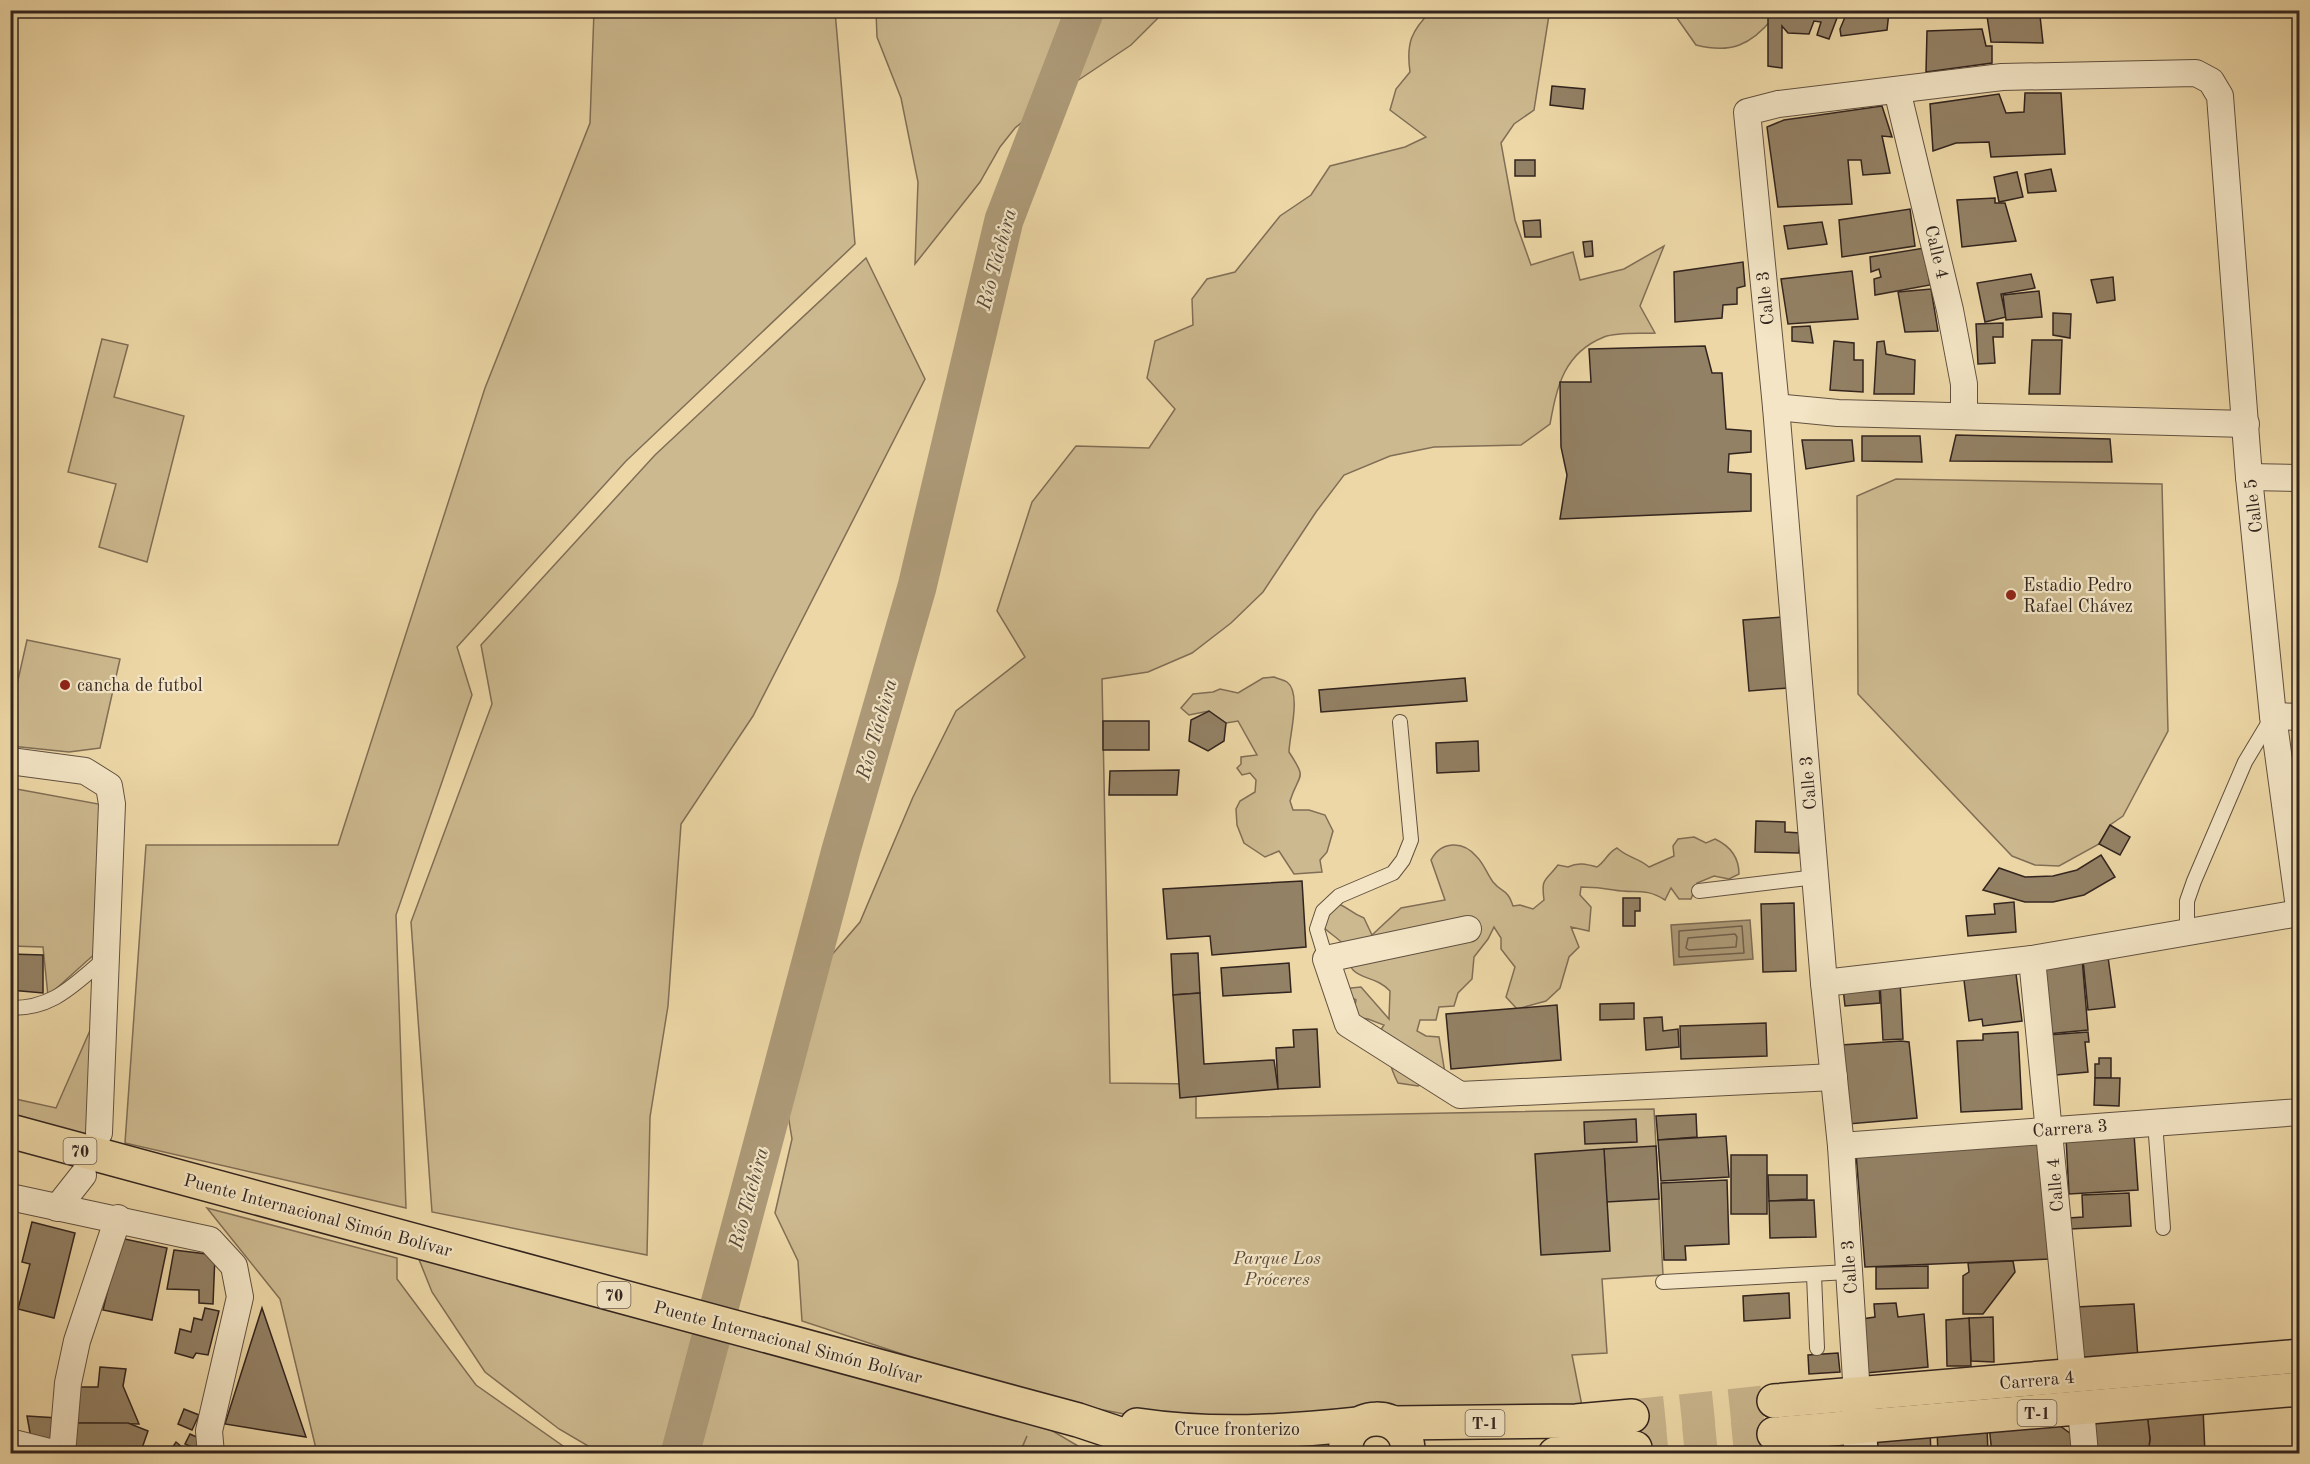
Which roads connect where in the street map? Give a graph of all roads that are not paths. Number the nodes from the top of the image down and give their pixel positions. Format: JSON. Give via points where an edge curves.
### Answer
{"nodes":[{"id":1,"x":1897,"y":90,"type":"junction"},
{"id":2,"x":1776,"y":407,"type":"junction"},
{"id":3,"x":1964,"y":416,"type":"junction"},
{"id":4,"x":2246,"y":424,"type":"junction"},
{"id":5,"x":2249,"y":477,"type":"junction"},
{"id":6,"x":2300,"y":478,"type":"edge"},
{"id":7,"x":2273,"y":716,"type":"junction"},
{"id":8,"x":2300,"y":717,"type":"edge"},
{"id":9,"x":1400,"y":722,"type":"dead end"},
{"id":10,"x":10,"y":761,"type":"edge"},
{"id":11,"x":1815,"y":877,"type":"junction"},
{"id":12,"x":1699,"y":891,"type":"dead end"},
{"id":13,"x":2299,"y":914,"type":"edge"},
{"id":14,"x":1468,"y":929,"type":"dead end"},
{"id":15,"x":2187,"y":932,"type":"junction"},
{"id":16,"x":106,"y":958,"type":"junction"},
{"id":17,"x":2032,"y":958,"type":"junction"},
{"id":18,"x":1326,"y":959,"type":"junction"},
{"id":19,"x":1824,"y":983,"type":"junction"},
{"id":20,"x":10,"y":1008,"type":"edge"},
{"id":21,"x":1834,"y":1077,"type":"junction"},
{"id":22,"x":2300,"y":1112,"type":"edge"},
{"id":23,"x":2156,"y":1122,"type":"junction"},
{"id":24,"x":2050,"y":1130,"type":"junction"},
{"id":25,"x":10,"y":1131,"type":"edge"},
{"id":26,"x":99,"y":1133,"type":"dead end"},
{"id":27,"x":1840,"y":1146,"type":"junction"},
{"id":28,"x":83,"y":1175,"type":"dead end"},
{"id":29,"x":10,"y":1197,"type":"edge"},
{"id":30,"x":57,"y":1208,"type":"junction"},
{"id":31,"x":117,"y":1218,"type":"junction"},
{"id":32,"x":2163,"y":1228,"type":"dead end"},
{"id":33,"x":1849,"y":1272,"type":"junction"},
{"id":34,"x":1814,"y":1275,"type":"junction"},
{"id":35,"x":1663,"y":1282,"type":"dead end"},
{"id":36,"x":1816,"y":1348,"type":"dead end"},
{"id":37,"x":2300,"y":1356,"type":"edge"},
{"id":38,"x":2073,"y":1377,"type":"junction"},
{"id":39,"x":2300,"y":1389,"type":"edge"},
{"id":40,"x":1774,"y":1401,"type":"tunnel mouth"},
{"id":41,"x":2081,"y":1410,"type":"junction"},
{"id":42,"x":1632,"y":1416,"type":"tunnel mouth"},
{"id":43,"x":1078,"y":1420,"type":"junction"},
{"id":44,"x":1394,"y":1423,"type":"junction"},
{"id":45,"x":1859,"y":1425,"type":"edge"},
{"id":46,"x":1774,"y":1434,"type":"tunnel mouth"},
{"id":47,"x":1352,"y":1439,"type":"edge"},
{"id":48,"x":10,"y":1442,"type":"edge"},
{"id":49,"x":1635,"y":1448,"type":"tunnel mouth"},
{"id":50,"x":60,"y":1454,"type":"edge"},
{"id":51,"x":211,"y":1454,"type":"edge"},
{"id":52,"x":1180,"y":1454,"type":"edge"},
{"id":53,"x":1407,"y":1454,"type":"edge"},
{"id":54,"x":1555,"y":1454,"type":"edge"},
{"id":55,"x":2085,"y":1454,"type":"edge"}],
"edges":[{"from":1,"to":2,"type":"street","name":"Calle 3","via":[[1778,104],[1747,112]]},
{"from":1,"to":3,"type":"street","name":"Calle 4","via":[[1950,310],[1964,384]]},
{"from":1,"to":4,"type":"street","name":"Calle 5","via":[[2002,77],[2196,74],[2211,81],[2220,96]]},
{"from":2,"to":3,"type":"street","via":[[1838,413]]},
{"from":2,"to":11,"type":"street","name":"Calle 3"},
{"from":3,"to":4,"type":"street"},
{"from":4,"to":5,"type":"street","name":"Calle 5"},
{"from":5,"to":6,"type":"street"},
{"from":5,"to":7,"type":"street","name":"Calle 5"},
{"from":7,"to":8,"type":"street"},
{"from":7,"to":13,"type":"street","name":"Calle 5"},
{"from":7,"to":15,"type":"lane","via":[[2245,762],[2194,880],[2187,901]]},
{"from":9,"to":18,"type":"lane","via":[[1411,840],[1403,860],[1392,873],[1339,896],[1323,910],[1317,929]]},
{"from":10,"to":16,"type":"street","via":[[85,771],[110,786]]},
{"from":11,"to":12,"type":"lane"},
{"from":11,"to":19,"type":"street","name":"Calle 3"},
{"from":13,"to":15,"type":"street"},
{"from":14,"to":18,"type":"street"},
{"from":15,"to":17,"type":"street"},
{"from":16,"to":20,"type":"lane","via":[[55,1000],[32,1009]]},
{"from":16,"to":26,"type":"street"},
{"from":17,"to":19,"type":"street"},
{"from":17,"to":24,"type":"street","name":"Calle 4"},
{"from":18,"to":21,"type":"street","via":[[1348,1024],[1460,1095]]},
{"from":19,"to":21,"type":"street","name":"Calle 3"},
{"from":21,"to":27,"type":"street","name":"Calle 3"},
{"from":22,"to":23,"type":"street","name":"Carrera 3"},
{"from":23,"to":24,"type":"street","name":"Carrera 3"},
{"from":23,"to":32,"type":"lane"},
{"from":24,"to":27,"type":"street","name":"Carrera 3"},
{"from":24,"to":38,"type":"street","name":"Calle 4"},
{"from":25,"to":43,"type":"highway","name":"Puente Internacional Simón Bolívar","number":"70"},
{"from":27,"to":33,"type":"street","name":"Calle 3"},
{"from":28,"to":30,"type":"street"},
{"from":29,"to":30,"type":"street"},
{"from":30,"to":31,"type":"street"},
{"from":31,"to":50,"type":"street","via":[[77,1341]]},
{"from":31,"to":51,"type":"street","via":[[210,1240],[234,1266],[240,1297],[209,1431]]},
{"from":33,"to":34,"type":"lane"},
{"from":33,"to":45,"type":"street","name":"Calle 3"},
{"from":34,"to":35,"type":"lane"},
{"from":34,"to":36,"type":"lane"},
{"from":37,"to":38,"type":"highway","name":"Carrera 4","number":"T-1"},
{"from":38,"to":45,"type":"highway","name":"Carrera 4","number":"T-1"},
{"from":39,"to":41,"type":"highway","name":"Carrera 4","number":"T-1"},
{"from":40,"to":45,"type":"highway","name":"Carrera 4","number":"T-1"},
{"from":41,"to":45,"type":"highway","name":"Carrera 4","number":"T-1"},
{"from":41,"to":55,"type":"street"},
{"from":42,"to":44,"type":"highway","name":"Cruce fronterizo","number":"T-1","via":[[1576,1422]]},
{"from":43,"to":47,"type":"highway","name":"Cruce fronterizo","number":"T-1"},
{"from":43,"to":52,"type":"highway","name":"Cruce fronterizo"},
{"from":44,"to":47,"type":"highway","name":"Cruce fronterizo","number":"T-1","via":[[1376,1418]]},
{"from":44,"to":53,"type":"highway","via":[[1404,1435]]},
{"from":45,"to":46,"type":"highway","name":"Carrera 4","number":"T-1"},
{"from":48,"to":50,"type":"street"},
{"from":49,"to":54,"type":"highway"}]}
